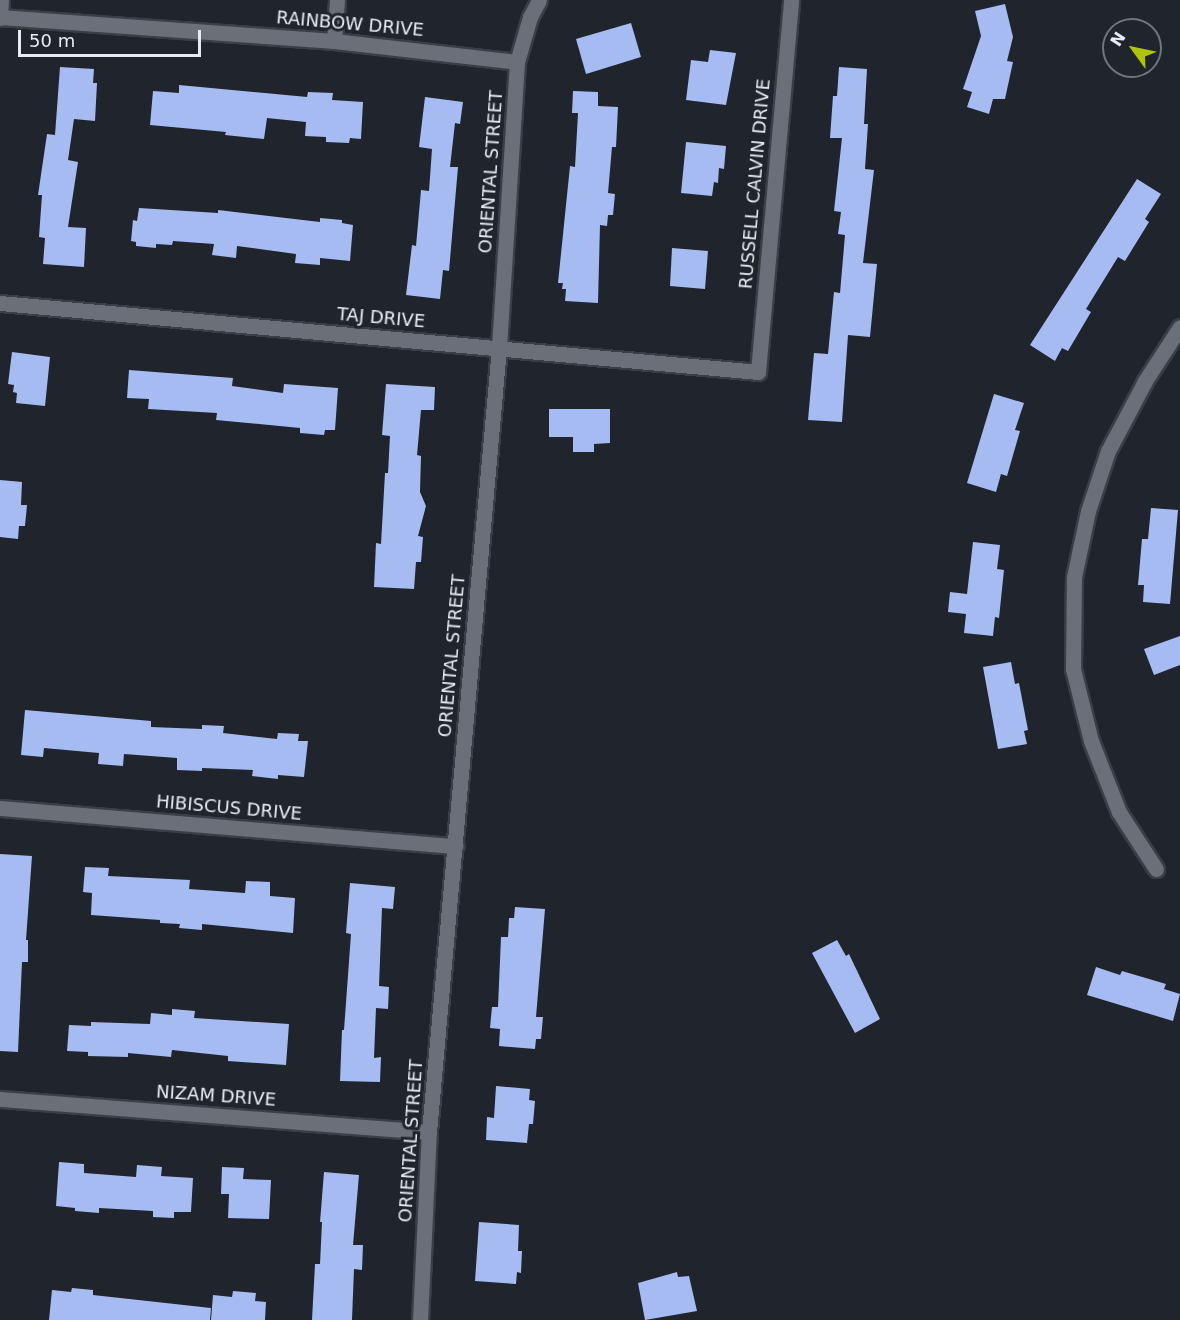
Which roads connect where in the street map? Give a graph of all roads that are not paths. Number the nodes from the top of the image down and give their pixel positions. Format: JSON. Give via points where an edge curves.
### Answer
{"nodes":[{"id":1,"x":2,"y":0,"type":"edge"},
{"id":2,"x":337,"y":0,"type":"edge"},
{"id":3,"x":539,"y":0,"type":"edge"},
{"id":4,"x":791,"y":0,"type":"edge"},
{"id":5,"x":0,"y":18,"type":"edge"},
{"id":6,"x":334,"y":41,"type":"junction"},
{"id":7,"x":517,"y":62,"type":"junction"},
{"id":8,"x":0,"y":303,"type":"edge"},
{"id":9,"x":1180,"y":327,"type":"edge"},
{"id":10,"x":500,"y":348,"type":"junction"},
{"id":11,"x":758,"y":372,"type":"joint"},
{"id":12,"x":0,"y":808,"type":"edge"},
{"id":13,"x":455,"y":846,"type":"junction"},
{"id":14,"x":1156,"y":869,"type":"dead end"},
{"id":15,"x":0,"y":1099,"type":"edge"},
{"id":16,"x":429,"y":1132,"type":"junction"},
{"id":17,"x":420,"y":1320,"type":"edge"}],
"edges":[{"from":1,"to":5,"type":"street"},
{"from":2,"to":6,"type":"street"},
{"from":3,"to":7,"type":"street","name":"ORIENTAL STREET"},
{"from":4,"to":11,"type":"street","name":"RUSSELL CALVIN DRIVE"},
{"from":5,"to":6,"type":"street","name":"RAINBOW DRIVE"},
{"from":6,"to":7,"type":"street","name":"RAINBOW DRIVE"},
{"from":7,"to":10,"type":"street","name":"ORIENTAL STREET"},
{"from":8,"to":10,"type":"street","name":"TAJ DRIVE"},
{"from":9,"to":14,"type":"street","via":[[1145,381],[1108,451],[1088,511],[1074,577],[1073,669],[1091,741],[1119,812]]},
{"from":10,"to":11,"type":"street","name":"TAJ DRIVE"},
{"from":10,"to":13,"type":"street","name":"ORIENTAL STREET"},
{"from":12,"to":13,"type":"street","name":"HIBISCUS DRIVE"},
{"from":13,"to":16,"type":"street","name":"ORIENTAL STREET"},
{"from":15,"to":16,"type":"street","name":"NIZAM DRIVE"},
{"from":16,"to":17,"type":"street","name":"ORIENTAL STREET"}]}
